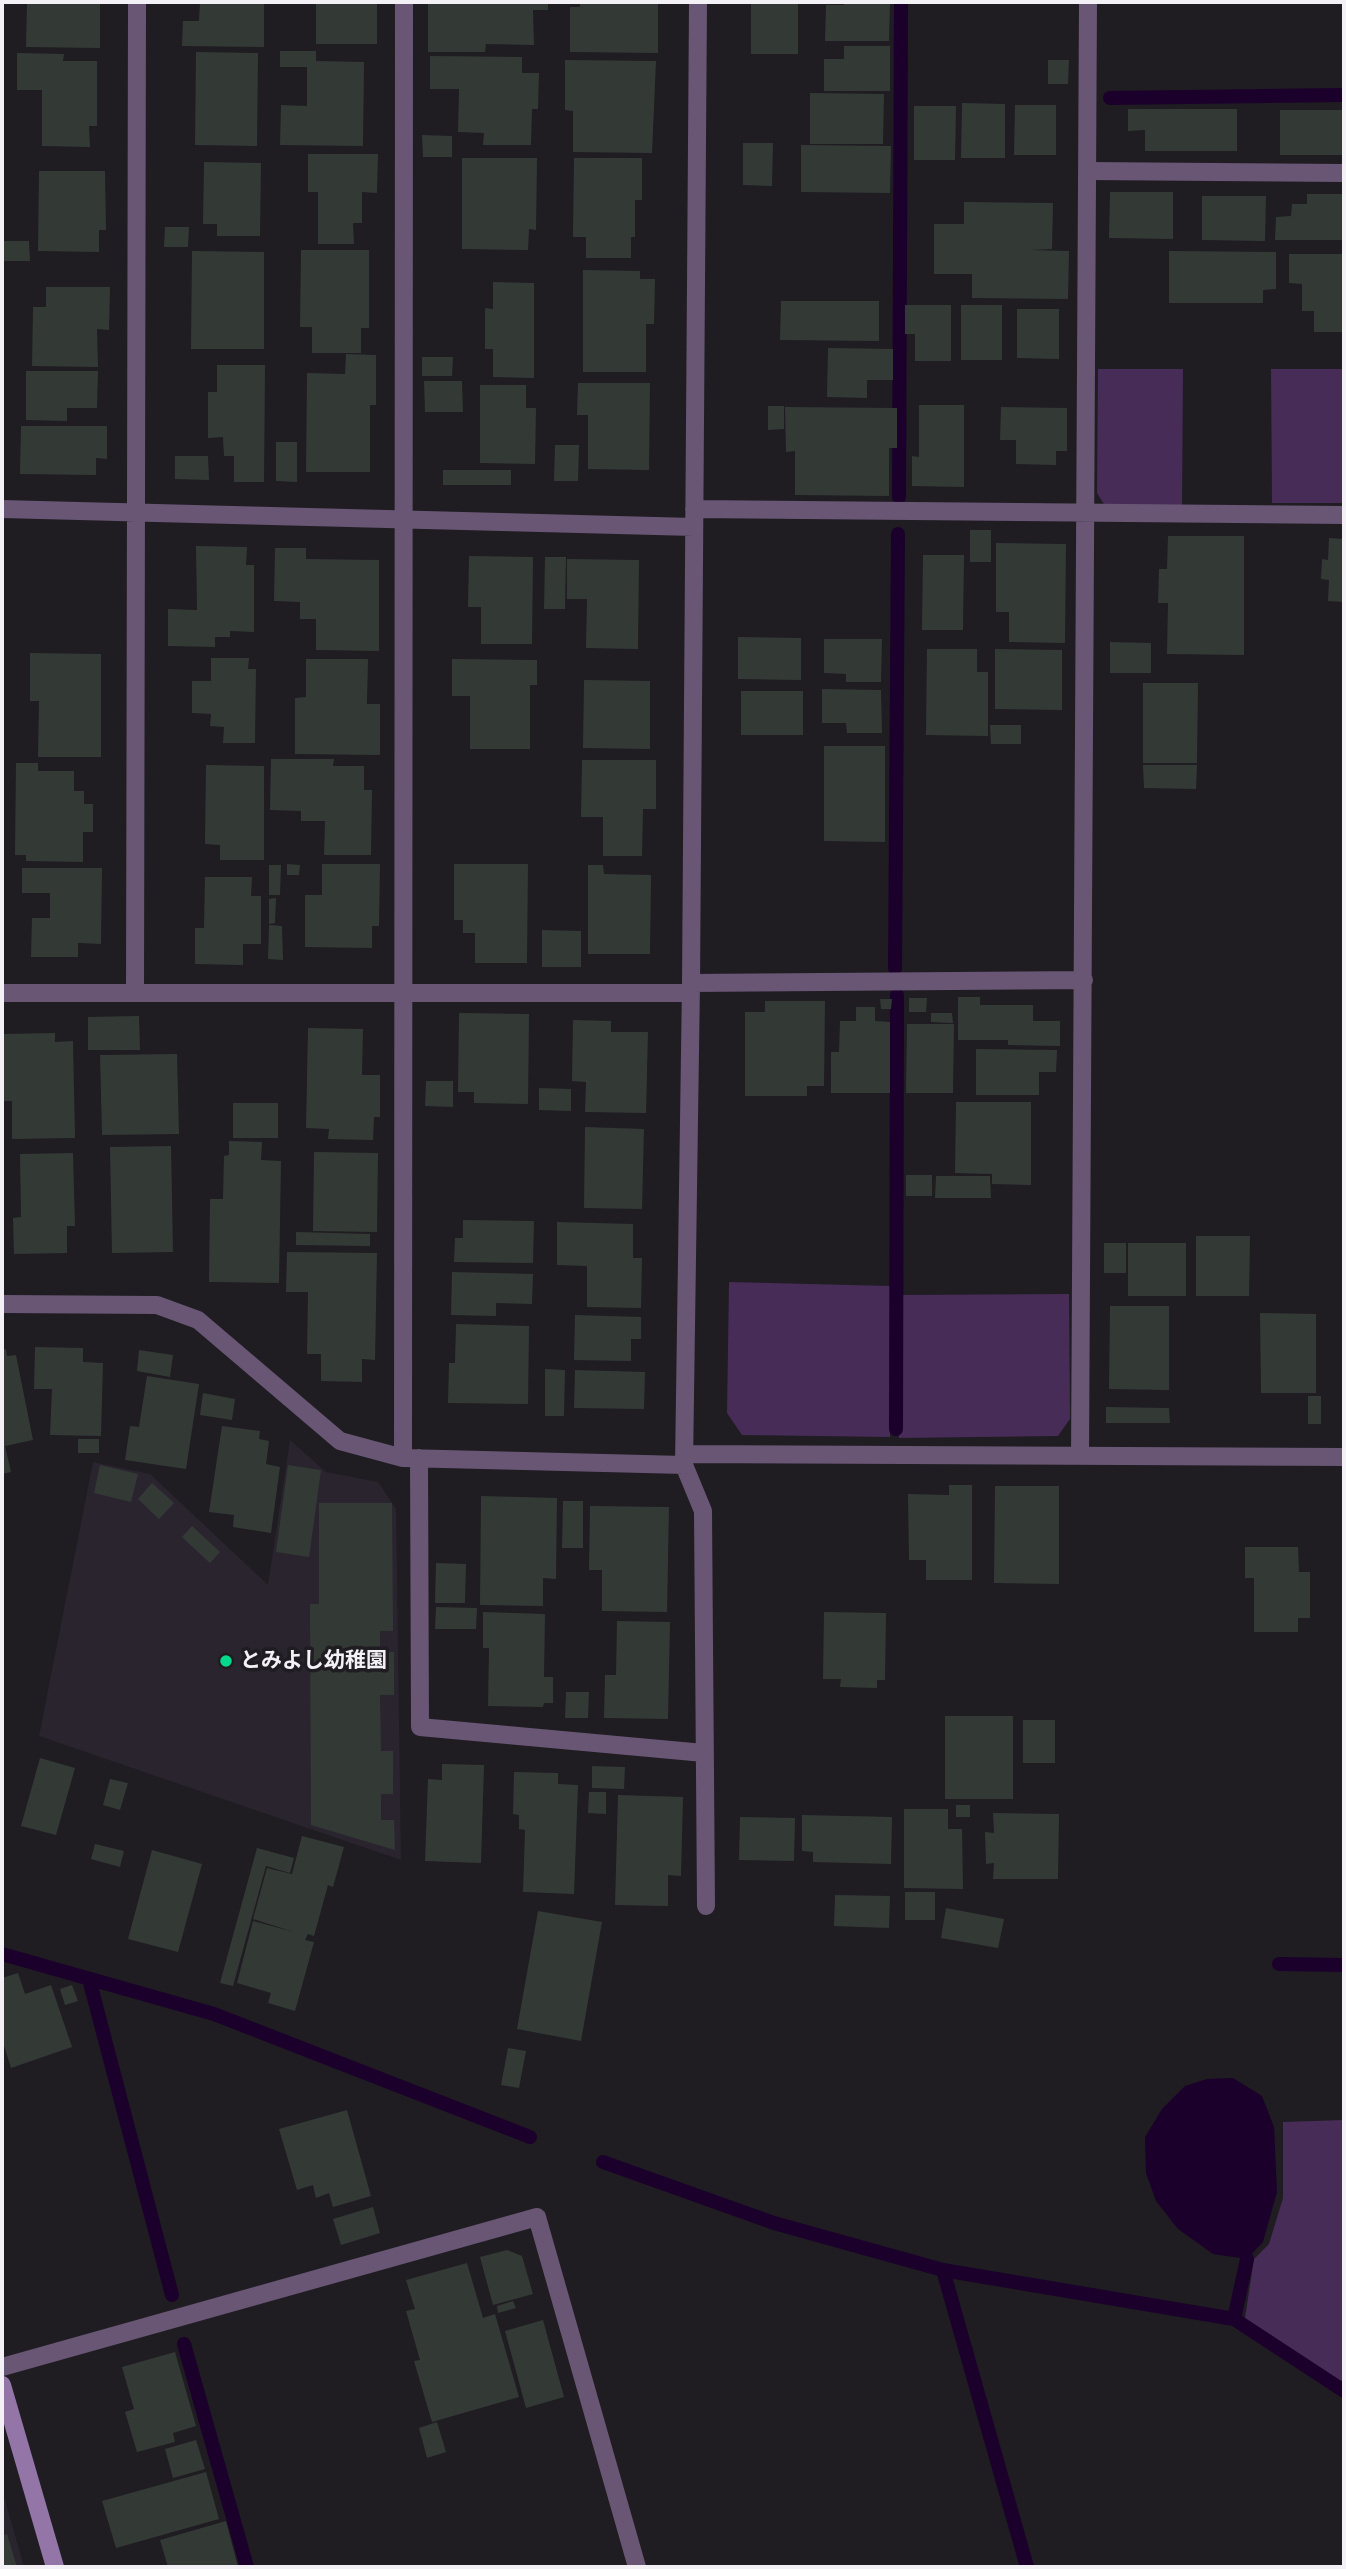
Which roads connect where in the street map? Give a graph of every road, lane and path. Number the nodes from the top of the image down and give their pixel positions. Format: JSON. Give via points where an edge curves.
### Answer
{"nodes":[{"id":1,"x":137,"y":2,"type":"edge"},
{"id":2,"x":404,"y":2,"type":"edge"},
{"id":3,"x":698,"y":2,"type":"edge"},
{"id":4,"x":1088,"y":2,"type":"edge"},
{"id":5,"x":1088,"y":172,"type":"junction"},
{"id":6,"x":1344,"y":173,"type":"edge"},
{"id":7,"x":2,"y":509,"type":"edge"},
{"id":8,"x":136,"y":512,"type":"junction"},
{"id":9,"x":1088,"y":513,"type":"junction"},
{"id":10,"x":1344,"y":516,"type":"edge"},
{"id":11,"x":694,"y":518,"type":"junction"},
{"id":12,"x":404,"y":520,"type":"junction"},
{"id":13,"x":1084,"y":979,"type":"junction"},
{"id":14,"x":691,"y":988,"type":"junction"},
{"id":15,"x":2,"y":993,"type":"edge"},
{"id":16,"x":135,"y":993,"type":"junction"},
{"id":17,"x":403,"y":993,"type":"junction"},
{"id":18,"x":2,"y":1304,"type":"edge"},
{"id":19,"x":1080,"y":1455,"type":"junction"},
{"id":20,"x":1344,"y":1457,"type":"edge"},
{"id":21,"x":411,"y":1458,"type":"junction"},
{"id":22,"x":684,"y":1459,"type":"junction"},
{"id":23,"x":704,"y":1753,"type":"junction"},
{"id":24,"x":705,"y":1906,"type":"dead end"},
{"id":25,"x":2,"y":2367,"type":"edge"},
{"id":26,"x":2,"y":2385,"type":"edge"},
{"id":27,"x":55,"y":2567,"type":"edge"},
{"id":28,"x":637,"y":2567,"type":"edge"}],
"edges":[{"from":1,"to":8,"type":"street"},
{"from":2,"to":12,"type":"street"},
{"from":3,"to":11,"type":"street"},
{"from":4,"to":5,"type":"street"},
{"from":5,"to":6,"type":"street"},
{"from":5,"to":9,"type":"street"},
{"from":7,"to":8,"type":"street"},
{"from":8,"to":12,"type":"street"},
{"from":8,"to":16,"type":"street"},
{"from":9,"to":10,"type":"street"},
{"from":9,"to":11,"type":"street"},
{"from":9,"to":13,"type":"street"},
{"from":11,"to":12,"type":"street"},
{"from":11,"to":14,"type":"street"},
{"from":12,"to":17,"type":"street"},
{"from":13,"to":14,"type":"street"},
{"from":13,"to":19,"type":"street"},
{"from":14,"to":17,"type":"street"},
{"from":14,"to":22,"type":"street"},
{"from":15,"to":16,"type":"street"},
{"from":16,"to":17,"type":"street"},
{"from":17,"to":21,"type":"street"},
{"from":18,"to":21,"type":"street","via":[[157,1305],[198,1320],[340,1441]]},
{"from":19,"to":20,"type":"street"},
{"from":19,"to":22,"type":"street"},
{"from":21,"to":22,"type":"street"},
{"from":21,"to":23,"type":"street","via":[[420,1727]]},
{"from":22,"to":23,"type":"street","via":[[703,1511]]},
{"from":23,"to":24,"type":"street"},
{"from":25,"to":28,"type":"street","via":[[537,2217]]},
{"from":26,"to":27,"type":"street"}]}
